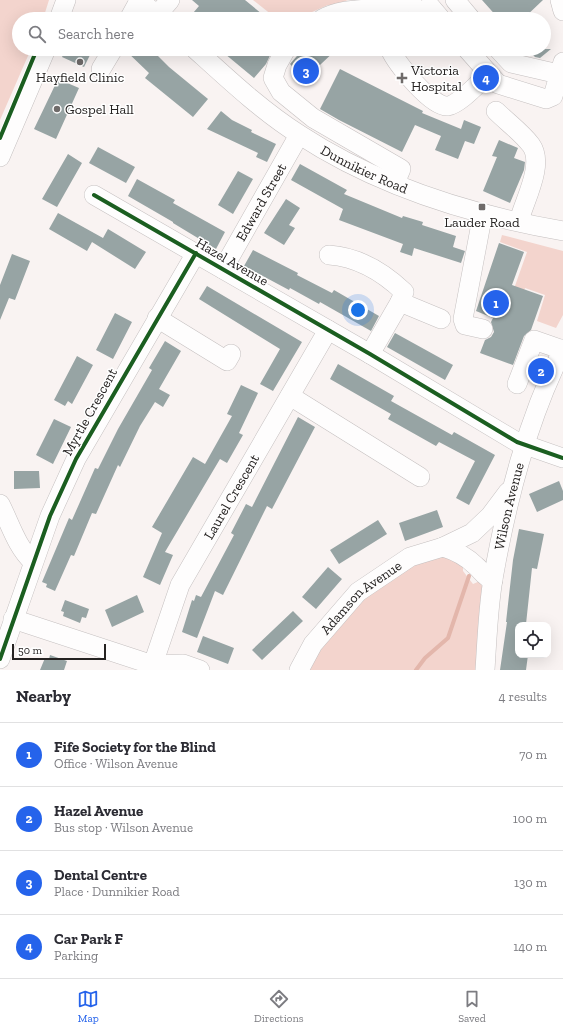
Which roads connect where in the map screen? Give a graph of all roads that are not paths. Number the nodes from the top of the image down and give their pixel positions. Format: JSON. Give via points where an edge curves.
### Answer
{"nodes":[{"id":1,"x":66,"y":0,"type":"edge"},
{"id":2,"x":170,"y":0,"type":"edge"},
{"id":3,"x":412,"y":0,"type":"edge"},
{"id":4,"x":455,"y":0,"type":"edge"},
{"id":5,"x":560,"y":0,"type":"edge"},
{"id":6,"x":138,"y":1,"type":"edge"},
{"id":7,"x":563,"y":11,"type":"edge"},
{"id":8,"x":62,"y":12,"type":"edge"},
{"id":9,"x":132,"y":12,"type":"edge"},
{"id":10,"x":153,"y":12,"type":"edge"},
{"id":11,"x":163,"y":12,"type":"edge"},
{"id":12,"x":342,"y":12,"type":"edge"},
{"id":13,"x":423,"y":12,"type":"edge"},
{"id":14,"x":435,"y":12,"type":"edge"},
{"id":15,"x":465,"y":12,"type":"edge"},
{"id":16,"x":43,"y":56,"type":"edge"},
{"id":17,"x":108,"y":56,"type":"edge"},
{"id":18,"x":203,"y":56,"type":"edge"},
{"id":19,"x":282,"y":56,"type":"edge"},
{"id":20,"x":394,"y":56,"type":"edge"},
{"id":21,"x":473,"y":56,"type":"edge"},
{"id":22,"x":504,"y":56,"type":"edge"},
{"id":23,"x":101,"y":69,"type":"dead end"},
{"id":24,"x":562,"y":70,"type":"edge"},
{"id":25,"x":489,"y":74,"type":"junction"},
{"id":26,"x":496,"y":111,"type":"dead end"},
{"id":27,"x":299,"y":135,"type":"junction"},
{"id":28,"x":0,"y":157,"type":"edge"},
{"id":29,"x":398,"y":184,"type":"junction"},
{"id":30,"x":94,"y":195,"type":"dead end"},
{"id":31,"x":484,"y":213,"type":"junction"},
{"id":32,"x":518,"y":221,"type":"junction"},
{"id":33,"x":563,"y":231,"type":"edge"},
{"id":34,"x":196,"y":254,"type":"junction"},
{"id":35,"x":329,"y":255,"type":"dead end"},
{"id":36,"x":223,"y":269,"type":"junction"},
{"id":37,"x":400,"y":302,"type":"junction"},
{"id":38,"x":157,"y":318,"type":"junction"},
{"id":39,"x":441,"y":319,"type":"dead end"},
{"id":40,"x":328,"y":330,"type":"junction"},
{"id":41,"x":483,"y":330,"type":"dead end"},
{"id":42,"x":563,"y":350,"type":"edge"},
{"id":43,"x":231,"y":354,"type":"dead end"},
{"id":44,"x":370,"y":354,"type":"junction"},
{"id":45,"x":517,"y":384,"type":"dead end"},
{"id":46,"x":290,"y":396,"type":"junction"},
{"id":47,"x":524,"y":446,"type":"junction"},
{"id":48,"x":563,"y":458,"type":"edge"},
{"id":49,"x":420,"y":477,"type":"dead end"},
{"id":50,"x":511,"y":488,"type":"junction"},
{"id":51,"x":0,"y":504,"type":"edge"},
{"id":52,"x":443,"y":548,"type":"junction"},
{"id":53,"x":33,"y":562,"type":"junction"},
{"id":54,"x":493,"y":580,"type":"junction"},
{"id":55,"x":13,"y":620,"type":"junction"},
{"id":56,"x":0,"y":659,"type":"edge"},
{"id":57,"x":154,"y":668,"type":"edge"},
{"id":58,"x":200,"y":670,"type":"edge"},
{"id":59,"x":299,"y":670,"type":"edge"},
{"id":60,"x":485,"y":670,"type":"edge"}],
"edges":[{"from":1,"to":8,"type":"street"},
{"from":2,"to":11,"type":"street"},
{"from":3,"to":12,"type":"street","via":[[405,4]]},
{"from":4,"to":15,"type":"street"},
{"from":5,"to":7,"type":"street"},
{"from":6,"to":9,"type":"street"},
{"from":6,"to":10,"type":"street"},
{"from":13,"to":14,"type":"street","via":[[430,6]]},
{"from":16,"to":28,"type":"street"},
{"from":17,"to":23,"type":"street"},
{"from":18,"to":27,"type":"street","name":"Dunnikier Road"},
{"from":19,"to":29,"type":"street","via":[[273,78],[280,92],[324,125],[401,169]]},
{"from":20,"to":25,"type":"street","via":[[423,92],[439,105],[455,103]]},
{"from":21,"to":25,"type":"street"},
{"from":22,"to":24,"type":"street","via":[[511,63]]},
{"from":24,"to":25,"type":"street","via":[[553,96],[546,99],[498,84]]},
{"from":26,"to":32,"type":"street","via":[[532,146],[536,158],[535,173]]},
{"from":27,"to":29,"type":"street","name":"Dunnikier Road","via":[[352,164]]},
{"from":27,"to":36,"type":"street","name":"Edward Street"},
{"from":29,"to":31,"type":"street","name":"Dunnikier Road"},
{"from":30,"to":34,"type":"street","name":"Hazel Avenue"},
{"from":31,"to":32,"type":"street","name":"Dunnikier Road"},
{"from":31,"to":41,"type":"street","via":[[463,319],[465,325]]},
{"from":32,"to":33,"type":"street","name":"Dunnikier Road"},
{"from":34,"to":36,"type":"street","name":"Hazel Avenue"},
{"from":34,"to":38,"type":"street","name":"Myrtle Crescent"},
{"from":35,"to":37,"type":"street","via":[[345,256],[361,262],[394,282],[404,292]]},
{"from":36,"to":40,"type":"street","name":"Hazel Avenue"},
{"from":37,"to":39,"type":"street"},
{"from":37,"to":44,"type":"street"},
{"from":38,"to":43,"type":"street","via":[[227,361]]},
{"from":38,"to":53,"type":"street","name":"Myrtle Crescent","via":[[76,459],[50,516]]},
{"from":40,"to":44,"type":"street","name":"Hazel Avenue"},
{"from":40,"to":46,"type":"street","name":"Laurel Crescent"},
{"from":42,"to":45,"type":"street","via":[[534,340]]},
{"from":42,"to":47,"type":"street","name":"Wilson Avenue"},
{"from":44,"to":47,"type":"street","name":"Hazel Avenue"},
{"from":46,"to":49,"type":"street"},
{"from":46,"to":57,"type":"street","name":"Laurel Crescent","via":[[180,585]]},
{"from":47,"to":48,"type":"street","name":"Hazel Avenue"},
{"from":47,"to":50,"type":"street","name":"Wilson Avenue"},
{"from":50,"to":52,"type":"street","name":"Adamson Avenue","via":[[490,516],[472,533]]},
{"from":50,"to":54,"type":"street","name":"Wilson Avenue"},
{"from":51,"to":53,"type":"street","via":[[15,538]]},
{"from":52,"to":54,"type":"street","via":[[464,555],[487,578]]},
{"from":52,"to":59,"type":"street","name":"Adamson Avenue","via":[[410,557],[358,592],[312,644]]},
{"from":53,"to":55,"type":"street","name":"Myrtle Crescent"},
{"from":54,"to":60,"type":"street","name":"Wilson Avenue"},
{"from":55,"to":56,"type":"street","name":"Myrtle Crescent"},
{"from":55,"to":57,"type":"street"},
{"from":57,"to":58,"type":"street","via":[[183,664]]}]}
